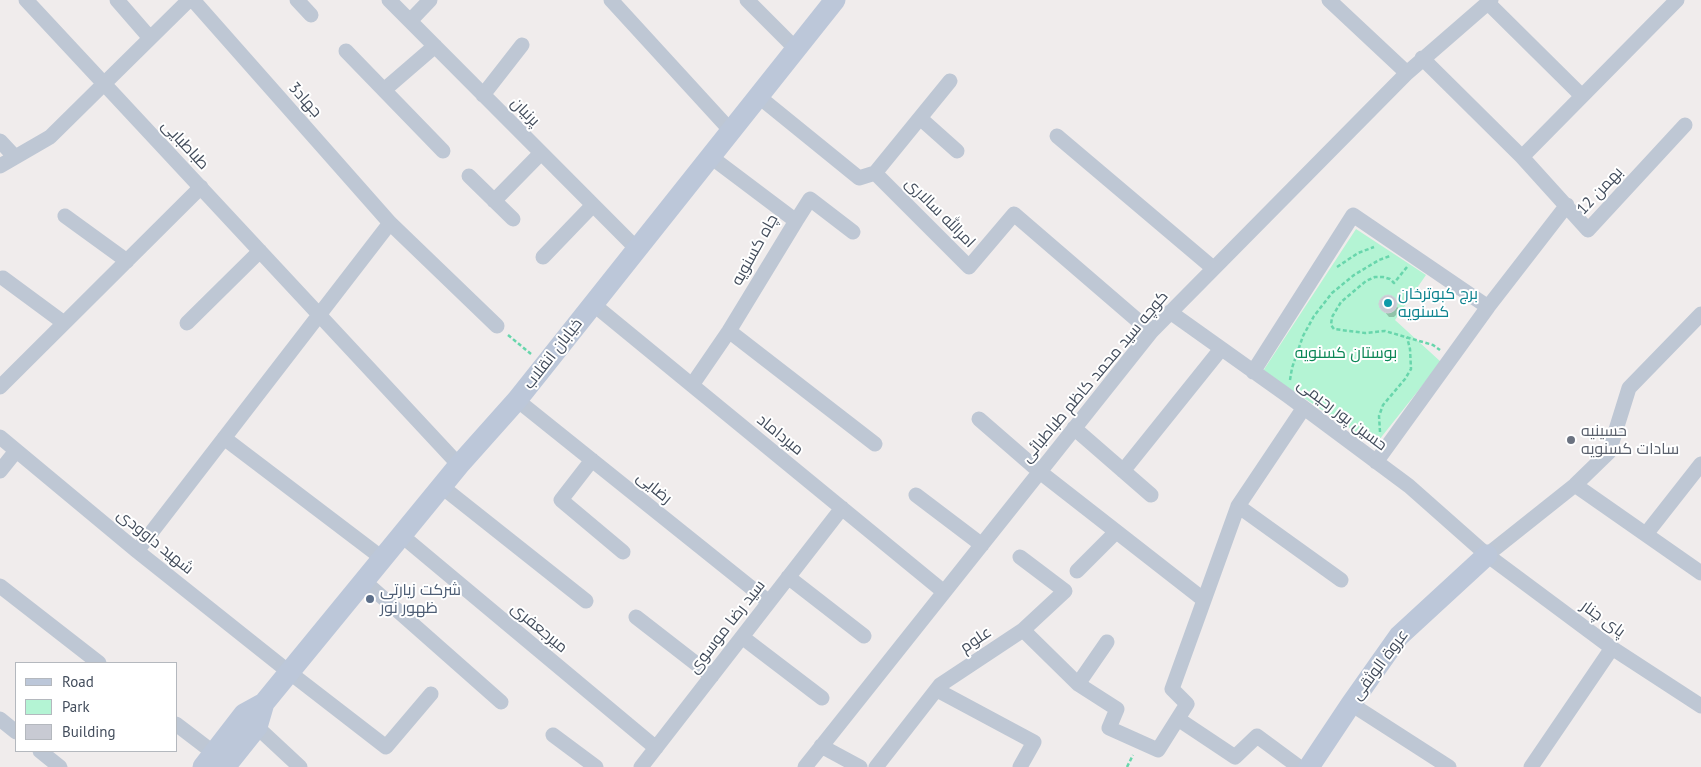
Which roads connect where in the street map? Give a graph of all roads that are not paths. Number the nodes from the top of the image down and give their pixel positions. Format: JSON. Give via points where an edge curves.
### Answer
{"nodes":[{"id":1,"x":26,"y":0,"type":"edge"},
{"id":2,"x":117,"y":0,"type":"edge"},
{"id":3,"x":189,"y":0,"type":"edge"},
{"id":4,"x":193,"y":0,"type":"edge"},
{"id":5,"x":297,"y":0,"type":"edge"},
{"id":6,"x":389,"y":0,"type":"edge"},
{"id":7,"x":430,"y":0,"type":"edge"},
{"id":8,"x":610,"y":0,"type":"edge"},
{"id":9,"x":747,"y":0,"type":"edge"},
{"id":10,"x":835,"y":0,"type":"edge"},
{"id":11,"x":1329,"y":0,"type":"edge"},
{"id":12,"x":1677,"y":0,"type":"edge"},
{"id":13,"x":1489,"y":1,"type":"edge"},
{"id":14,"x":311,"y":15,"type":"dead end"},
{"id":15,"x":410,"y":21,"type":"junction"},
{"id":16,"x":150,"y":38,"type":"junction"},
{"id":17,"x":522,"y":45,"type":"dead end"},
{"id":18,"x":435,"y":46,"type":"junction"},
{"id":19,"x":796,"y":49,"type":"junction"},
{"id":20,"x":346,"y":51,"type":"dead end"},
{"id":21,"x":1422,"y":58,"type":"junction"},
{"id":22,"x":1407,"y":73,"type":"junction"},
{"id":23,"x":950,"y":81,"type":"dead end"},
{"id":24,"x":104,"y":83,"type":"junction"},
{"id":25,"x":384,"y":90,"type":"junction"},
{"id":26,"x":483,"y":95,"type":"junction"},
{"id":27,"x":758,"y":96,"type":"junction"},
{"id":28,"x":1582,"y":96,"type":"junction"},
{"id":29,"x":920,"y":118,"type":"junction"},
{"id":30,"x":1685,"y":125,"type":"dead end"},
{"id":31,"x":731,"y":131,"type":"junction"},
{"id":32,"x":1057,"y":136,"type":"dead end"},
{"id":33,"x":0,"y":141,"type":"edge"},
{"id":34,"x":443,"y":151,"type":"dead end"},
{"id":35,"x":957,"y":151,"type":"dead end"},
{"id":36,"x":541,"y":153,"type":"junction"},
{"id":37,"x":1522,"y":156,"type":"junction"},
{"id":38,"x":15,"y":157,"type":"junction"},
{"id":39,"x":711,"y":157,"type":"junction"},
{"id":40,"x":0,"y":166,"type":"edge"},
{"id":41,"x":875,"y":173,"type":"junction"},
{"id":42,"x":469,"y":176,"type":"dead end"},
{"id":43,"x":201,"y":187,"type":"junction"},
{"id":44,"x":494,"y":201,"type":"junction"},
{"id":45,"x":593,"y":205,"type":"junction"},
{"id":46,"x":1567,"y":206,"type":"junction"},
{"id":47,"x":65,"y":216,"type":"dead end"},
{"id":48,"x":513,"y":219,"type":"dead end"},
{"id":49,"x":796,"y":221,"type":"junction"},
{"id":50,"x":390,"y":223,"type":"junction"},
{"id":51,"x":852,"y":232,"type":"dead end"},
{"id":52,"x":637,"y":249,"type":"junction"},
{"id":53,"x":260,"y":250,"type":"junction"},
{"id":54,"x":542,"y":257,"type":"dead end"},
{"id":55,"x":127,"y":261,"type":"junction"},
{"id":56,"x":1213,"y":268,"type":"junction"},
{"id":57,"x":3,"y":278,"type":"dead end"},
{"id":58,"x":593,"y":304,"type":"junction"},
{"id":59,"x":1488,"y":307,"type":"junction"},
{"id":60,"x":1170,"y":312,"type":"junction"},
{"id":61,"x":1701,"y":314,"type":"edge"},
{"id":62,"x":319,"y":315,"type":"junction"},
{"id":63,"x":64,"y":323,"type":"junction"},
{"id":64,"x":187,"y":323,"type":"dead end"},
{"id":65,"x":497,"y":326,"type":"road end"},
{"id":66,"x":729,"y":331,"type":"junction"},
{"id":67,"x":1151,"y":332,"type":"junction"},
{"id":68,"x":1221,"y":349,"type":"junction"},
{"id":69,"x":1253,"y":372,"type":"junction"},
{"id":70,"x":692,"y":385,"type":"junction"},
{"id":71,"x":0,"y":387,"type":"edge"},
{"id":72,"x":517,"y":400,"type":"junction"},
{"id":73,"x":1303,"y":408,"type":"junction"},
{"id":74,"x":979,"y":418,"type":"dead end"},
{"id":75,"x":1074,"y":428,"type":"junction"},
{"id":76,"x":0,"y":438,"type":"edge"},
{"id":77,"x":224,"y":438,"type":"junction"},
{"id":78,"x":875,"y":444,"type":"dead end"},
{"id":79,"x":16,"y":451,"type":"junction"},
{"id":80,"x":592,"y":460,"type":"junction"},
{"id":81,"x":1376,"y":462,"type":"junction"},
{"id":82,"x":458,"y":464,"type":"junction"},
{"id":83,"x":1701,"y":464,"type":"edge"},
{"id":84,"x":1123,"y":470,"type":"junction"},
{"id":85,"x":0,"y":471,"type":"edge"},
{"id":86,"x":1040,"y":472,"type":"junction"},
{"id":87,"x":1574,"y":485,"type":"junction"},
{"id":88,"x":441,"y":486,"type":"junction"},
{"id":89,"x":916,"y":495,"type":"dead end"},
{"id":90,"x":1151,"y":495,"type":"dead end"},
{"id":91,"x":1238,"y":506,"type":"junction"},
{"id":92,"x":842,"y":508,"type":"junction"},
{"id":93,"x":1116,"y":532,"type":"junction"},
{"id":94,"x":1646,"y":534,"type":"junction"},
{"id":95,"x":401,"y":535,"type":"junction"},
{"id":96,"x":982,"y":545,"type":"junction"},
{"id":97,"x":137,"y":551,"type":"junction"},
{"id":98,"x":623,"y":552,"type":"dead end"},
{"id":99,"x":1487,"y":555,"type":"junction"},
{"id":100,"x":1020,"y":557,"type":"dead end"},
{"id":101,"x":382,"y":558,"type":"junction"},
{"id":102,"x":1077,"y":571,"type":"dead end"},
{"id":103,"x":1701,"y":573,"type":"edge"},
{"id":104,"x":788,"y":577,"type":"junction"},
{"id":105,"x":1341,"y":580,"type":"dead end"},
{"id":106,"x":364,"y":581,"type":"junction"},
{"id":107,"x":0,"y":586,"type":"edge"},
{"id":108,"x":944,"y":592,"type":"junction"},
{"id":109,"x":1204,"y":600,"type":"junction"},
{"id":110,"x":586,"y":601,"type":"dead end"},
{"id":111,"x":769,"y":602,"type":"junction"},
{"id":112,"x":636,"y":617,"type":"dead end"},
{"id":113,"x":1023,"y":630,"type":"junction"},
{"id":114,"x":864,"y":636,"type":"dead end"},
{"id":115,"x":742,"y":637,"type":"junction"},
{"id":116,"x":1106,"y":642,"type":"dead end"},
{"id":117,"x":1612,"y":648,"type":"junction"},
{"id":118,"x":98,"y":662,"type":"edge"},
{"id":119,"x":288,"y":672,"type":"junction"},
{"id":120,"x":712,"y":676,"type":"junction"},
{"id":121,"x":1078,"y":684,"type":"junction"},
{"id":122,"x":937,"y":690,"type":"junction"},
{"id":123,"x":431,"y":694,"type":"dead end"},
{"id":124,"x":822,"y":698,"type":"dead end"},
{"id":125,"x":264,"y":702,"type":"junction"},
{"id":126,"x":501,"y":702,"type":"dead end"},
{"id":127,"x":1351,"y":704,"type":"junction"},
{"id":128,"x":1701,"y":706,"type":"edge"},
{"id":129,"x":0,"y":719,"type":"edge"},
{"id":130,"x":1178,"y":719,"type":"junction"},
{"id":131,"x":178,"y":726,"type":"edge"},
{"id":132,"x":257,"y":727,"type":"junction"},
{"id":133,"x":15,"y":731,"type":"edge"},
{"id":134,"x":553,"y":735,"type":"dead end"},
{"id":135,"x":821,"y":746,"type":"junction"},
{"id":136,"x":656,"y":748,"type":"junction"},
{"id":137,"x":41,"y":752,"type":"edge"},
{"id":138,"x":219,"y":764,"type":"edge"},
{"id":139,"x":60,"y":767,"type":"edge"},
{"id":140,"x":300,"y":767,"type":"edge"},
{"id":141,"x":596,"y":767,"type":"edge"},
{"id":142,"x":641,"y":767,"type":"edge"},
{"id":143,"x":805,"y":767,"type":"edge"},
{"id":144,"x":860,"y":767,"type":"edge"},
{"id":145,"x":876,"y":767,"type":"edge"},
{"id":146,"x":1020,"y":767,"type":"edge"},
{"id":147,"x":1299,"y":767,"type":"edge"},
{"id":148,"x":1309,"y":767,"type":"edge"},
{"id":149,"x":1448,"y":767,"type":"edge"},
{"id":150,"x":1531,"y":767,"type":"edge"}],
"edges":[{"from":1,"to":24,"type":"street","name":"طباطبایی"},
{"from":2,"to":16,"type":"street"},
{"from":3,"to":16,"type":"street"},
{"from":4,"to":50,"type":"street","name":"جهاد3"},
{"from":5,"to":14,"type":"street"},
{"from":6,"to":15,"type":"street","name":"پرنیان"},
{"from":7,"to":15,"type":"street"},
{"from":8,"to":31,"type":"street"},
{"from":9,"to":19,"type":"street"},
{"from":10,"to":19,"type":"main road","name":"خیابان انقلاب"},
{"from":11,"to":22,"type":"street"},
{"from":12,"to":28,"type":"street"},
{"from":13,"to":21,"type":"street","name":"کوچه سید محمد کاظم طباطبائی"},
{"from":13,"to":28,"type":"street"},
{"from":15,"to":18,"type":"street","name":"پرنیان"},
{"from":16,"to":24,"type":"street"},
{"from":17,"to":26,"type":"street"},
{"from":18,"to":25,"type":"street"},
{"from":18,"to":26,"type":"street","name":"پرنیان"},
{"from":19,"to":27,"type":"main road","name":"خیابان انقلاب"},
{"from":20,"to":25,"type":"street"},
{"from":21,"to":22,"type":"street","name":"کوچه سید محمد کاظم طباطبائی"},
{"from":21,"to":37,"type":"street","name":"12 بهمن"},
{"from":22,"to":56,"type":"street","name":"کوچه سید محمد کاظم طباطبائی"},
{"from":23,"to":29,"type":"street"},
{"from":24,"to":38,"type":"street","via":[[50,137]]},
{"from":24,"to":43,"type":"street","name":"طباطبایی"},
{"from":25,"to":34,"type":"street"},
{"from":26,"to":36,"type":"street","name":"پرنیان"},
{"from":27,"to":31,"type":"main road","name":"خیابان انقلاب"},
{"from":27,"to":41,"type":"street","via":[[859,178]]},
{"from":28,"to":37,"type":"street"},
{"from":29,"to":35,"type":"street"},
{"from":29,"to":41,"type":"street"},
{"from":30,"to":46,"type":"street","name":"12 بهمن","via":[[1588,230]]},
{"from":31,"to":39,"type":"main road","name":"خیابان انقلاب"},
{"from":32,"to":56,"type":"street"},
{"from":33,"to":38,"type":"street"},
{"from":36,"to":44,"type":"street"},
{"from":36,"to":45,"type":"street","name":"پرنیان"},
{"from":37,"to":46,"type":"street","name":"12 بهمن"},
{"from":38,"to":40,"type":"street"},
{"from":39,"to":49,"type":"street","name":"چاه کسنویه"},
{"from":39,"to":52,"type":"main road","name":"خیابان انقلاب"},
{"from":41,"to":67,"type":"street","name":"امرالله سالاری","via":[[969,268],[1014,214]]},
{"from":42,"to":44,"type":"street"},
{"from":43,"to":53,"type":"street","name":"طباطبایی"},
{"from":43,"to":55,"type":"street"},
{"from":44,"to":48,"type":"street"},
{"from":45,"to":52,"type":"street","name":"پرنیان"},
{"from":45,"to":54,"type":"street"},
{"from":46,"to":59,"type":"street"},
{"from":47,"to":55,"type":"street"},
{"from":49,"to":51,"type":"street","via":[[810,199]]},
{"from":49,"to":66,"type":"street","name":"چاه کسنویه"},
{"from":50,"to":62,"type":"street"},
{"from":50,"to":65,"type":"street","name":"جهاد3"},
{"from":52,"to":58,"type":"main road","name":"خیابان انقلاب"},
{"from":53,"to":62,"type":"street","name":"طباطبایی"},
{"from":53,"to":64,"type":"street"},
{"from":55,"to":63,"type":"street"},
{"from":56,"to":60,"type":"street","name":"کوچه سید محمد کاظم طباطبائی"},
{"from":57,"to":63,"type":"street"},
{"from":58,"to":70,"type":"street","name":"میرداماد"},
{"from":58,"to":72,"type":"main road","name":"خیابان انقلاب"},
{"from":59,"to":69,"type":"street","via":[[1353,215]]},
{"from":59,"to":81,"type":"street"},
{"from":60,"to":67,"type":"street","name":"کوچه سید محمد کاظم طباطبائی"},
{"from":60,"to":68,"type":"street","name":"حسین پور رحیمی"},
{"from":61,"to":87,"type":"street","via":[[1629,388],[1609,452]]},
{"from":62,"to":77,"type":"street"},
{"from":62,"to":82,"type":"street","name":"طباطبایی"},
{"from":63,"to":71,"type":"street"},
{"from":66,"to":70,"type":"street","name":"چاه کسنویه"},
{"from":66,"to":78,"type":"street"},
{"from":67,"to":75,"type":"street","name":"کوچه سید محمد کاظم طباطبائی"},
{"from":68,"to":69,"type":"street","name":"حسین پور رحیمی"},
{"from":68,"to":84,"type":"street"},
{"from":69,"to":73,"type":"street","name":"حسین پور رحیمی"},
{"from":70,"to":92,"type":"street","name":"میرداماد"},
{"from":72,"to":80,"type":"street","name":"رضایی"},
{"from":72,"to":82,"type":"main road","name":"خیابان انقلاب"},
{"from":73,"to":81,"type":"street","name":"حسین پور رحیمی"},
{"from":73,"to":91,"type":"street"},
{"from":74,"to":86,"type":"street"},
{"from":75,"to":84,"type":"street"},
{"from":75,"to":86,"type":"street","name":"کوچه سید محمد کاظم طباطبائی"},
{"from":76,"to":79,"type":"street","name":"شهید داوودی"},
{"from":77,"to":97,"type":"street"},
{"from":77,"to":101,"type":"street"},
{"from":79,"to":85,"type":"street"},
{"from":79,"to":97,"type":"street","name":"شهید داوودی"},
{"from":80,"to":98,"type":"street","via":[[561,500]]},
{"from":80,"to":111,"type":"street","name":"رضایی"},
{"from":81,"to":99,"type":"street","name":"حسین پور رحیمی","via":[[1409,486]]},
{"from":82,"to":88,"type":"main road","name":"خیابان انقلاب"},
{"from":83,"to":94,"type":"street"},
{"from":84,"to":90,"type":"street"},
{"from":86,"to":93,"type":"street"},
{"from":86,"to":96,"type":"street","name":"کوچه سید محمد کاظم طباطبائی"},
{"from":87,"to":94,"type":"street"},
{"from":87,"to":99,"type":"street"},
{"from":88,"to":95,"type":"main road","name":"خیابان انقلاب"},
{"from":88,"to":110,"type":"street"},
{"from":89,"to":96,"type":"street"},
{"from":91,"to":105,"type":"street"},
{"from":91,"to":109,"type":"street"},
{"from":92,"to":104,"type":"street","name":"سید رضا موسوی"},
{"from":92,"to":108,"type":"street","name":"میرداماد"},
{"from":93,"to":102,"type":"street"},
{"from":93,"to":109,"type":"street"},
{"from":94,"to":103,"type":"street"},
{"from":95,"to":101,"type":"main road","name":"خیابان انقلاب"},
{"from":95,"to":136,"type":"street","name":"میرجعفری"},
{"from":96,"to":108,"type":"street","name":"کوچه سید محمد کاظم طباطبائی"},
{"from":97,"to":119,"type":"street","name":"شهید داوودی"},
{"from":99,"to":117,"type":"street","name":"پای چنار"},
{"from":99,"to":127,"type":"main road","name":"عروة الوثقی","via":[[1399,636]]},
{"from":100,"to":113,"type":"street","name":"علوم","via":[[1066,591]]},
{"from":101,"to":106,"type":"main road","name":"خیابان انقلاب"},
{"from":104,"to":111,"type":"street","name":"سید رضا موسوی"},
{"from":104,"to":114,"type":"street"},
{"from":106,"to":119,"type":"main road","name":"خیابان انقلاب"},
{"from":106,"to":126,"type":"street"},
{"from":107,"to":118,"type":"street"},
{"from":108,"to":135,"type":"street","name":"کوچه سید محمد کاظم طباطبائی"},
{"from":109,"to":130,"type":"street","via":[[1172,689],[1187,704]]},
{"from":111,"to":115,"type":"street","name":"سید رضا موسوی"},
{"from":112,"to":120,"type":"street"},
{"from":113,"to":121,"type":"street"},
{"from":113,"to":122,"type":"street","name":"علوم"},
{"from":115,"to":120,"type":"street","name":"سید رضا موسوی"},
{"from":115,"to":124,"type":"street"},
{"from":116,"to":121,"type":"street"},
{"from":117,"to":128,"type":"street","name":"پای چنار"},
{"from":117,"to":150,"type":"street"},
{"from":119,"to":123,"type":"street","name":"شهید داوودی","via":[[386,747]]},
{"from":119,"to":125,"type":"main road","name":"خیابان انقلاب"},
{"from":120,"to":136,"type":"street","name":"سید رضا موسوی"},
{"from":121,"to":130,"type":"street","via":[[1116,709],[1108,728],[1158,750]]},
{"from":122,"to":145,"type":"street","name":"علوم"},
{"from":122,"to":146,"type":"street","via":[[1034,742]]},
{"from":125,"to":132,"type":"main road","name":"خیابان انقلاب"},
{"from":125,"to":138,"type":"main road","name":"خیابان انقلاب","via":[[244,714]]},
{"from":127,"to":148,"type":"main road","name":"عروة الوثقی"},
{"from":127,"to":149,"type":"street"},
{"from":129,"to":133,"type":"street"},
{"from":130,"to":147,"type":"street","via":[[1235,758],[1257,736]]},
{"from":131,"to":138,"type":"street"},
{"from":132,"to":138,"type":"main road","name":"خیابان انقلاب"},
{"from":132,"to":140,"type":"street"},
{"from":134,"to":141,"type":"street"},
{"from":135,"to":143,"type":"street","name":"کوچه سید محمد کاظم طباطبائی"},
{"from":135,"to":144,"type":"street"},
{"from":136,"to":142,"type":"street","name":"سید رضا موسوی"},
{"from":137,"to":139,"type":"street"}]}
